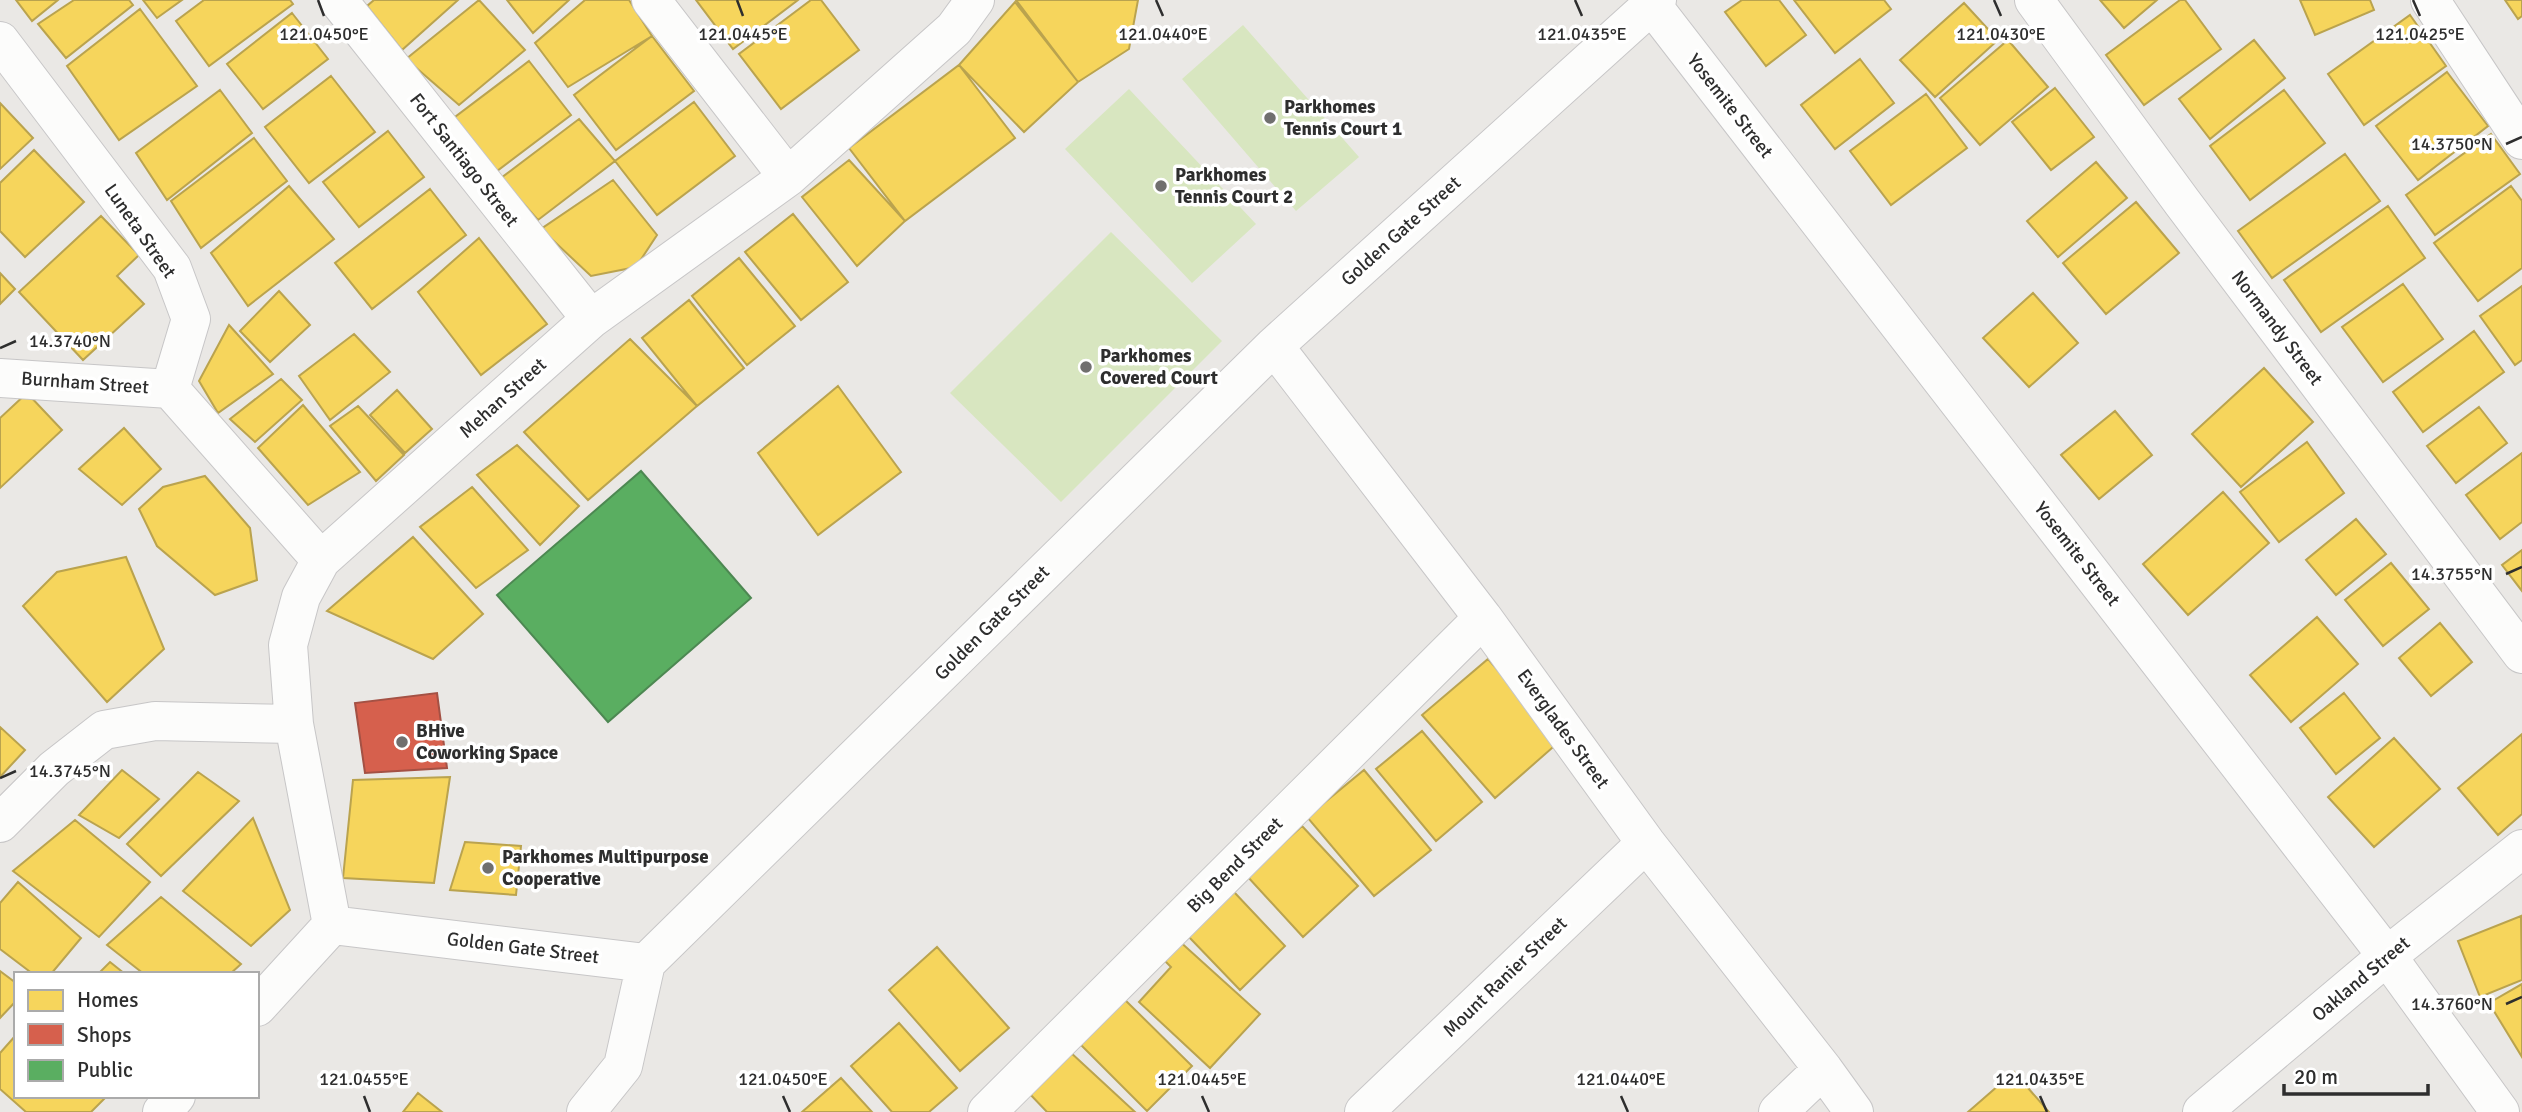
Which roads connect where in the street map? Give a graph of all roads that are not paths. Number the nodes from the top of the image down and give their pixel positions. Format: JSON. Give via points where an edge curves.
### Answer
{"nodes":[{"id":1,"x":338,"y":0,"type":"edge"},
{"id":2,"x":651,"y":0,"type":"edge"},
{"id":3,"x":975,"y":0,"type":"edge"},
{"id":4,"x":2034,"y":0,"type":"edge"},
{"id":5,"x":2430,"y":0,"type":"edge"},
{"id":6,"x":1652,"y":1,"type":"edge"},
{"id":7,"x":0,"y":41,"type":"edge"},
{"id":8,"x":2522,"y":140,"type":"edge"},
{"id":9,"x":788,"y":177,"type":"junction"},
{"id":10,"x":591,"y":319,"type":"junction"},
{"id":11,"x":1274,"y":346,"type":"junction"},
{"id":12,"x":0,"y":378,"type":"edge"},
{"id":13,"x":170,"y":389,"type":"junction"},
{"id":14,"x":321,"y":560,"type":"junction"},
{"id":15,"x":1483,"y":618,"type":"junction"},
{"id":16,"x":2522,"y":654,"type":"edge"},
{"id":17,"x":294,"y":724,"type":"junction"},
{"id":18,"x":0,"y":823,"type":"edge"},
{"id":19,"x":1646,"y":843,"type":"junction"},
{"id":20,"x":2522,"y":849,"type":"edge"},
{"id":21,"x":332,"y":925,"type":"junction"},
{"id":22,"x":2387,"y":956,"type":"junction"},
{"id":23,"x":646,"y":963,"type":"junction"},
{"id":24,"x":259,"y":1005,"type":"edge"},
{"id":25,"x":1823,"y":1069,"type":"junction"},
{"id":26,"x":174,"y":1098,"type":"edge"},
{"id":27,"x":162,"y":1112,"type":"edge"},
{"id":28,"x":586,"y":1112,"type":"edge"},
{"id":29,"x":987,"y":1112,"type":"edge"},
{"id":30,"x":1364,"y":1112,"type":"edge"},
{"id":31,"x":1778,"y":1112,"type":"edge"},
{"id":32,"x":1854,"y":1112,"type":"edge"},
{"id":33,"x":2202,"y":1112,"type":"edge"},
{"id":34,"x":2500,"y":1112,"type":"edge"}],
"edges":[{"from":1,"to":10,"type":"street","name":"Fort Santiago Street"},
{"from":2,"to":9,"type":"street"},
{"from":3,"to":9,"type":"street","name":"Mehan Street","via":[[954,29]]},
{"from":4,"to":16,"type":"street","name":"Normandy Street"},
{"from":5,"to":8,"type":"street"},
{"from":6,"to":11,"type":"street","name":"Golden Gate Street"},
{"from":6,"to":22,"type":"street","name":"Yosemite Street"},
{"from":7,"to":13,"type":"street","name":"Luneta Street","via":[[172,268],[191,318]]},
{"from":9,"to":10,"type":"street","name":"Mehan Street"},
{"from":10,"to":14,"type":"street","name":"Mehan Street"},
{"from":11,"to":15,"type":"street","name":"Everglades Street"},
{"from":11,"to":23,"type":"street","name":"Golden Gate Street"},
{"from":12,"to":13,"type":"street","name":"Burnham Street"},
{"from":13,"to":14,"type":"street"},
{"from":14,"to":17,"type":"street","name":"Mehan Street","via":[[301,597],[288,645]]},
{"from":15,"to":19,"type":"street","name":"Everglades Street"},
{"from":15,"to":29,"type":"street","name":"Big Bend Street"},
{"from":17,"to":18,"type":"street","via":[[155,721],[104,730],[54,769]]},
{"from":17,"to":21,"type":"street","name":"Mehan Street"},
{"from":19,"to":25,"type":"street","name":"Everglades Street"},
{"from":19,"to":30,"type":"street","name":"Mount Ranier Street"},
{"from":20,"to":22,"type":"street","name":"Oakland Street"},
{"from":21,"to":23,"type":"street","name":"Golden Gate Street"},
{"from":21,"to":24,"type":"street"},
{"from":22,"to":33,"type":"street","name":"Oakland Street"},
{"from":22,"to":34,"type":"street","name":"Yosemite Street"},
{"from":23,"to":28,"type":"street","via":[[623,1066]]},
{"from":25,"to":31,"type":"street"},
{"from":25,"to":32,"type":"street","name":"Everglades Street"},
{"from":26,"to":27,"type":"street"}]}
